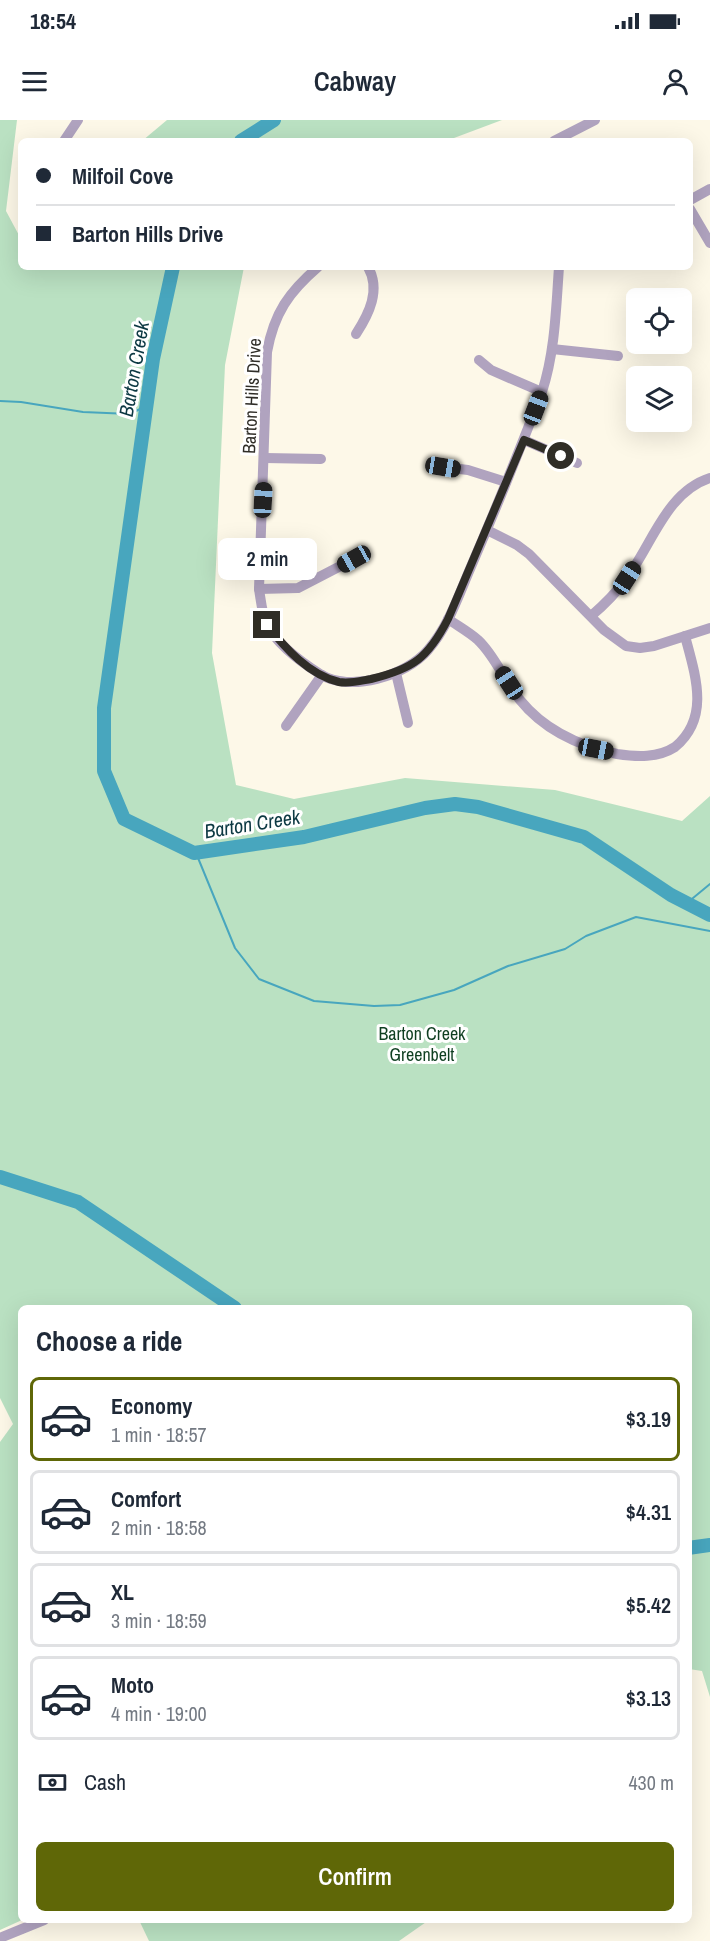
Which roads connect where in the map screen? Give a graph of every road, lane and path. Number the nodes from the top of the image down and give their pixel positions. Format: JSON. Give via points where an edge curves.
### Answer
{"nodes":[{"id":1,"x":78,"y":120,"type":"edge"},
{"id":2,"x":595,"y":120,"type":"edge"},
{"id":3,"x":66,"y":138,"type":"edge"},
{"id":4,"x":560,"y":138,"type":"edge"},
{"id":5,"x":710,"y":189,"type":"edge"},
{"id":6,"x":693,"y":198,"type":"edge"},
{"id":7,"x":693,"y":214,"type":"edge"},
{"id":8,"x":710,"y":243,"type":"edge"},
{"id":9,"x":315,"y":270,"type":"edge"},
{"id":10,"x":369,"y":270,"type":"edge"},
{"id":11,"x":559,"y":270,"type":"edge"},
{"id":12,"x":356,"y":334,"type":"dead end"},
{"id":13,"x":552,"y":349,"type":"junction"},
{"id":14,"x":618,"y":356,"type":"dead end"},
{"id":15,"x":479,"y":360,"type":"dead end"},
{"id":16,"x":542,"y":392,"type":"junction"},
{"id":17,"x":524,"y":440,"type":"junction"},
{"id":18,"x":265,"y":458,"type":"junction"},
{"id":19,"x":321,"y":459,"type":"dead end"},
{"id":20,"x":577,"y":463,"type":"dead end"},
{"id":21,"x":443,"y":467,"type":"dead end"},
{"id":22,"x":710,"y":478,"type":"edge"},
{"id":23,"x":506,"y":482,"type":"junction"},
{"id":24,"x":487,"y":530,"type":"junction"},
{"id":25,"x":354,"y":559,"type":"dead end"},
{"id":26,"x":259,"y":589,"type":"junction"},
{"id":27,"x":591,"y":616,"type":"junction"},
{"id":28,"x":448,"y":619,"type":"junction"},
{"id":29,"x":710,"y":628,"type":"edge"},
{"id":30,"x":685,"y":636,"type":"junction"},
{"id":31,"x":396,"y":673,"type":"junction"},
{"id":32,"x":322,"y":675,"type":"junction"},
{"id":33,"x":408,"y":723,"type":"dead end"},
{"id":34,"x":286,"y":726,"type":"dead end"},
{"id":35,"x":37,"y":1923,"type":"edge"},
{"id":36,"x":0,"y":1938,"type":"edge"}],
"edges":[{"from":1,"to":3,"type":"street"},
{"from":2,"to":4,"type":"street"},
{"from":5,"to":6,"type":"street"},
{"from":7,"to":8,"type":"street"},
{"from":9,"to":18,"type":"street","name":"Barton Hills Drive","via":[[283,304],[270,334]]},
{"from":10,"to":12,"type":"street","via":[[374,282],[372,299]]},
{"from":11,"to":13,"type":"street","name":"Barton Hills Drive"},
{"from":13,"to":14,"type":"street"},
{"from":13,"to":16,"type":"street","name":"Barton Hills Drive"},
{"from":15,"to":16,"type":"street","via":[[491,370]]},
{"from":16,"to":17,"type":"street","name":"Barton Hills Drive"},
{"from":17,"to":20,"type":"street"},
{"from":17,"to":23,"type":"street","name":"Barton Hills Drive"},
{"from":18,"to":19,"type":"street"},
{"from":18,"to":26,"type":"street","name":"Barton Hills Drive"},
{"from":21,"to":23,"type":"street"},
{"from":22,"to":27,"type":"street","via":[[696,482],[671,506],[627,578]]},
{"from":23,"to":24,"type":"street","name":"Barton Hills Drive"},
{"from":24,"to":27,"type":"street","via":[[529,554]]},
{"from":24,"to":28,"type":"street","name":"Barton Hills Drive"},
{"from":25,"to":26,"type":"street","via":[[298,588]]},
{"from":26,"to":32,"type":"street","name":"Barton Hills Drive","via":[[267,625],[291,653]]},
{"from":27,"to":30,"type":"street","via":[[626,646],[654,646]]},
{"from":28,"to":30,"type":"street","via":[[489,652],[519,699],[539,721],[569,740],[639,757],[673,748],[698,723],[701,696]]},
{"from":28,"to":31,"type":"street","name":"Barton Hills Drive","via":[[428,651]]},
{"from":29,"to":30,"type":"street"},
{"from":31,"to":32,"type":"street","name":"Barton Hills Drive","via":[[353,683]]},
{"from":31,"to":33,"type":"street"},
{"from":32,"to":34,"type":"street"},
{"from":35,"to":36,"type":"street"}]}
